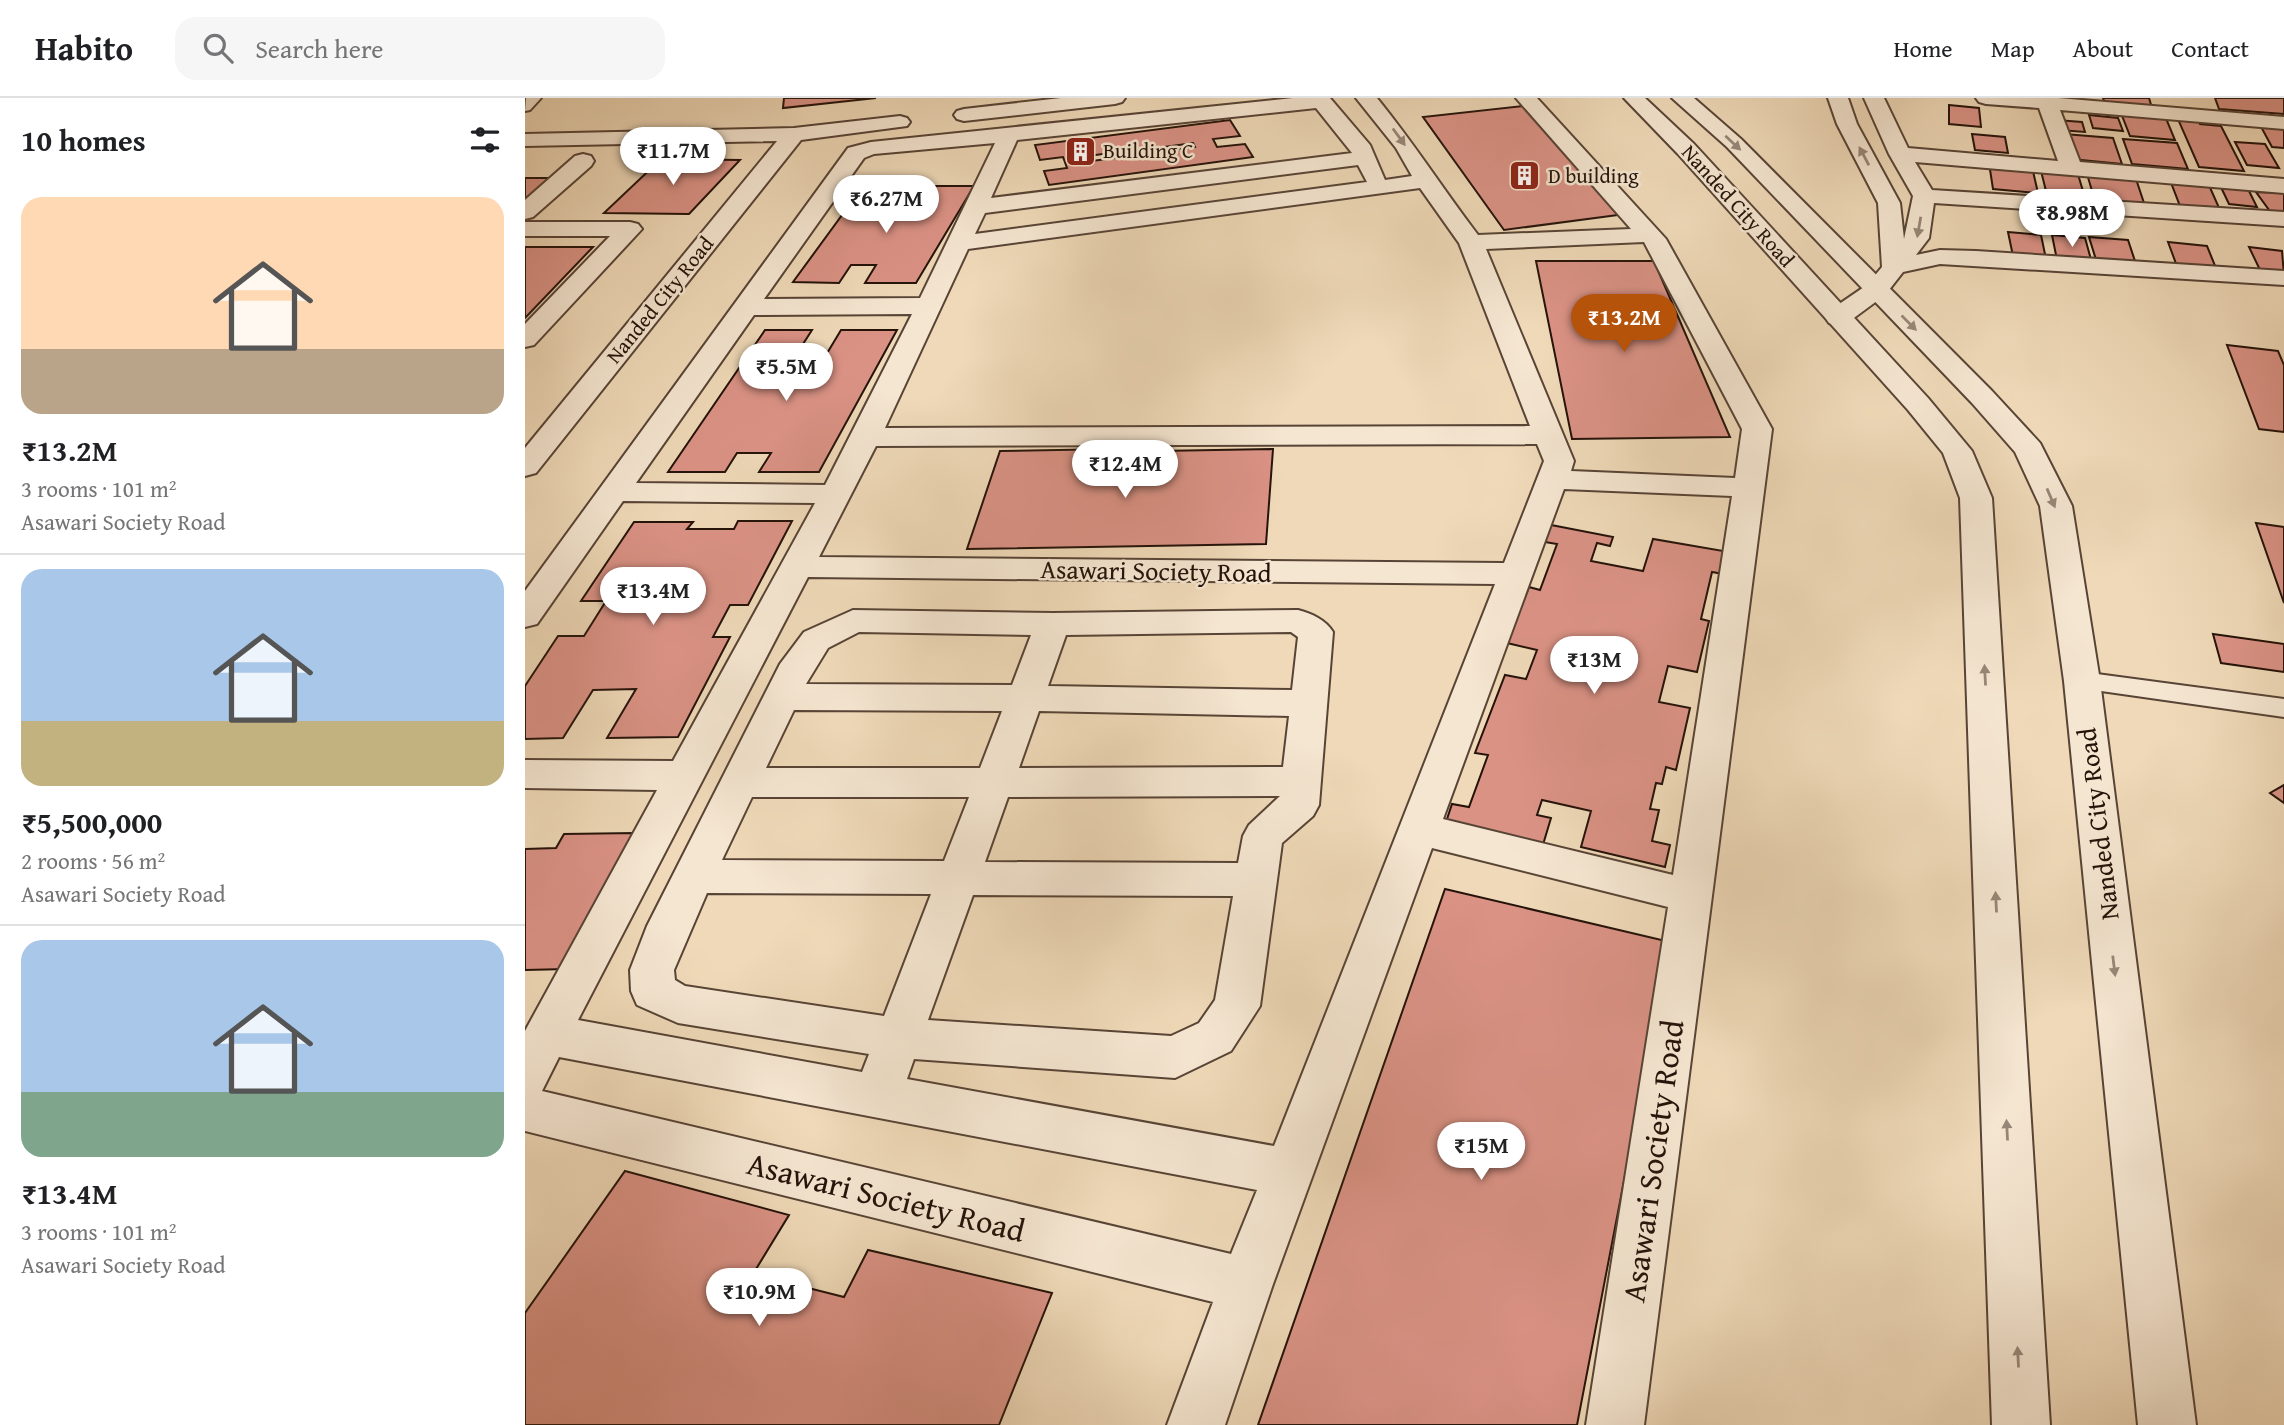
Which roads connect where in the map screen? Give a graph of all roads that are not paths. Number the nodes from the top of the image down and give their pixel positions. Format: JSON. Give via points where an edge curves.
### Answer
{"nodes":[{"id":1,"x":534,"y":98,"type":"edge"},
{"id":2,"x":1115,"y":98,"type":"edge"},
{"id":3,"x":1366,"y":98,"type":"edge"},
{"id":4,"x":1526,"y":98,"type":"edge"},
{"id":5,"x":1634,"y":98,"type":"edge"},
{"id":6,"x":1682,"y":98,"type":"edge"},
{"id":7,"x":1838,"y":98,"type":"edge"},
{"id":8,"x":1874,"y":98,"type":"edge"},
{"id":9,"x":1986,"y":98,"type":"edge"},
{"id":10,"x":1320,"y":99,"type":"edge"},
{"id":11,"x":2047,"y":104,"type":"junction"},
{"id":12,"x":525,"y":107,"type":"edge"},
{"id":13,"x":941,"y":117,"type":"dead end"},
{"id":14,"x":914,"y":120,"type":"dead end"},
{"id":15,"x":2284,"y":123,"type":"edge"},
{"id":16,"x":794,"y":134,"type":"junction"},
{"id":17,"x":1009,"y":135,"type":"junction"},
{"id":18,"x":528,"y":137,"type":"edge"},
{"id":19,"x":1900,"y":154,"type":"junction"},
{"id":20,"x":548,"y":162,"type":"dead end"},
{"id":21,"x":2072,"y":169,"type":"junction"},
{"id":22,"x":1372,"y":172,"type":"junction"},
{"id":23,"x":1426,"y":181,"type":"junction"},
{"id":24,"x":2284,"y":186,"type":"edge"},
{"id":25,"x":1924,"y":196,"type":"junction"},
{"id":26,"x":976,"y":207,"type":"junction"},
{"id":27,"x":525,"y":212,"type":"edge"},
{"id":28,"x":2284,"y":219,"type":"edge"},
{"id":29,"x":525,"y":229,"type":"edge"},
{"id":30,"x":1650,"y":235,"type":"junction"},
{"id":31,"x":1471,"y":242,"type":"junction"},
{"id":32,"x":959,"y":243,"type":"junction"},
{"id":33,"x":2284,"y":278,"type":"edge"},
{"id":34,"x":1885,"y":279,"type":"junction"},
{"id":35,"x":929,"y":306,"type":"junction"},
{"id":36,"x":747,"y":307,"type":"junction"},
{"id":37,"x":1838,"y":317,"type":"junction"},
{"id":38,"x":525,"y":339,"type":"edge"},
{"id":39,"x":1549,"y":435,"type":"junction"},
{"id":40,"x":866,"y":437,"type":"junction"},
{"id":41,"x":525,"y":467,"type":"edge"},
{"id":42,"x":1552,"y":480,"type":"junction"},
{"id":43,"x":1749,"y":488,"type":"junction"},
{"id":44,"x":615,"y":492,"type":"junction"},
{"id":45,"x":836,"y":494,"type":"junction"},
{"id":46,"x":796,"y":568,"type":"junction"},
{"id":47,"x":1517,"y":574,"type":"junction"},
{"id":48,"x":525,"y":616,"type":"edge"},
{"id":49,"x":1053,"y":624,"type":"junction"},
{"id":50,"x":2082,"y":681,"type":"junction"},
{"id":51,"x":782,"y":697,"type":"junction"},
{"id":52,"x":1025,"y":698,"type":"junction"},
{"id":53,"x":1309,"y":704,"type":"junction"},
{"id":54,"x":2284,"y":708,"type":"edge"},
{"id":55,"x":525,"y":774,"type":"edge"},
{"id":56,"x":685,"y":776,"type":"junction"},
{"id":57,"x":1301,"y":781,"type":"junction"},
{"id":58,"x":740,"y":783,"type":"junction"},
{"id":59,"x":994,"y":783,"type":"junction"},
{"id":60,"x":1419,"y":829,"type":"junction"},
{"id":61,"x":694,"y":876,"type":"junction"},
{"id":62,"x":958,"y":880,"type":"junction"},
{"id":63,"x":1256,"y":880,"type":"junction"},
{"id":64,"x":1691,"y":896,"type":"junction"},
{"id":65,"x":548,"y":1035,"type":"junction"},
{"id":66,"x":898,"y":1038,"type":"junction"},
{"id":67,"x":525,"y":1076,"type":"edge"},
{"id":68,"x":877,"y":1096,"type":"junction"},
{"id":69,"x":525,"y":1109,"type":"edge"},
{"id":70,"x":1289,"y":1172,"type":"junction"},
{"id":71,"x":1246,"y":1284,"type":"junction"},
{"id":72,"x":1196,"y":1425,"type":"edge"},
{"id":73,"x":1615,"y":1425,"type":"edge"},
{"id":74,"x":2021,"y":1425,"type":"edge"},
{"id":75,"x":2167,"y":1425,"type":"edge"}],
"edges":[{"from":1,"to":12,"type":"lane"},
{"from":2,"to":13,"type":"street"},
{"from":3,"to":23,"type":"street","one_way":true},
{"from":4,"to":30,"type":"street","name":"Asawari Society Road"},
{"from":5,"to":37,"type":"street","name":"Nanded City Road"},
{"from":6,"to":34,"type":"street","name":"Nanded City Road","one_way":true},
{"from":34,"to":7,"type":"street","one_way":true,"via":[[1889,203]]},
{"from":8,"to":19,"type":"street"},
{"from":9,"to":11,"type":"street"},
{"from":10,"to":17,"type":"street"},
{"from":10,"to":22,"type":"street","via":[[1359,145]]},
{"from":11,"to":15,"type":"street"},
{"from":11,"to":21,"type":"street"},
{"from":14,"to":16,"type":"street"},
{"from":16,"to":18,"type":"street"},
{"from":16,"to":41,"type":"street","name":"Nanded City Road"},
{"from":17,"to":26,"type":"street"},
{"from":17,"to":36,"type":"street","via":[[856,153]]},
{"from":19,"to":21,"type":"street"},
{"from":19,"to":25,"type":"street"},
{"from":20,"to":27,"type":"street","via":[[583,161]]},
{"from":21,"to":24,"type":"street"},
{"from":22,"to":23,"type":"street"},
{"from":22,"to":26,"type":"street"},
{"from":22,"to":32,"type":"street"},
{"from":23,"to":31,"type":"street"},
{"from":25,"to":28,"type":"street"},
{"from":25,"to":34,"type":"street","one_way":true,"via":[[1917,238]]},
{"from":26,"to":32,"type":"street"},
{"from":29,"to":38,"type":"street","via":[[630,229]]},
{"from":30,"to":31,"type":"street"},
{"from":30,"to":43,"type":"street","name":"Asawari Society Road","via":[[1757,429]]},
{"from":31,"to":39,"type":"street"},
{"from":32,"to":35,"type":"street"},
{"from":33,"to":34,"type":"street","via":[[1940,257]]},
{"from":34,"to":37,"type":"street"},
{"from":34,"to":50,"type":"street","name":"Nanded City Road","one_way":true,"via":[[2029,449],[2056,506]]},
{"from":35,"to":36,"type":"street"},
{"from":35,"to":40,"type":"street"},
{"from":36,"to":44,"type":"street"},
{"from":74,"to":37,"type":"street","name":"Nanded City Road","one_way":true,"via":[[1976,498],[1957,451]]},
{"from":39,"to":40,"type":"street"},
{"from":39,"to":42,"type":"street","via":[[1559,461]]},
{"from":40,"to":45,"type":"street"},
{"from":42,"to":43,"type":"street"},
{"from":42,"to":47,"type":"street"},
{"from":43,"to":64,"type":"street","name":"Asawari Society Road"},
{"from":44,"to":45,"type":"street"},
{"from":44,"to":48,"type":"street"},
{"from":45,"to":46,"type":"street"},
{"from":46,"to":47,"type":"street","name":"Asawari Society Road"},
{"from":46,"to":56,"type":"street"},
{"from":47,"to":60,"type":"street"},
{"from":49,"to":51,"type":"street","name":"Asawari Society Road","via":[[853,621],[816,640]]},
{"from":49,"to":52,"type":"street"},
{"from":49,"to":53,"type":"street","name":"Asawari Society Road","via":[[1298,621],[1317,632]]},
{"from":50,"to":54,"type":"lane"},
{"from":50,"to":75,"type":"street","name":"Nanded City Road","one_way":true},
{"from":51,"to":52,"type":"street"},
{"from":51,"to":58,"type":"street","name":"Asawari Society Road"},
{"from":52,"to":53,"type":"street"},
{"from":52,"to":59,"type":"street"},
{"from":53,"to":57,"type":"street","name":"Asawari Society Road"},
{"from":55,"to":56,"type":"street"},
{"from":56,"to":65,"type":"street"},
{"from":57,"to":59,"type":"street"},
{"from":57,"to":63,"type":"street","name":"Asawari Society Road","via":[[1299,804],[1263,836]]},
{"from":58,"to":59,"type":"street"},
{"from":58,"to":61,"type":"street","name":"Asawari Society Road"},
{"from":59,"to":62,"type":"street"},
{"from":60,"to":64,"type":"street"},
{"from":60,"to":70,"type":"street"},
{"from":61,"to":62,"type":"street"},
{"from":61,"to":66,"type":"street","name":"Asawari Society Road","via":[[652,970],[653,990],[678,1004]]},
{"from":62,"to":63,"type":"street"},
{"from":62,"to":66,"type":"street"},
{"from":63,"to":66,"type":"street","name":"Asawari Society Road","via":[[1237,1006],[1215,1037],[1175,1057]]},
{"from":64,"to":73,"type":"street","name":"Asawari Society Road"},
{"from":65,"to":67,"type":"street"},
{"from":65,"to":68,"type":"street"},
{"from":66,"to":68,"type":"street"},
{"from":68,"to":70,"type":"street"},
{"from":69,"to":71,"type":"street","name":"Asawari Society Road"},
{"from":70,"to":71,"type":"street"},
{"from":71,"to":72,"type":"street"}]}
